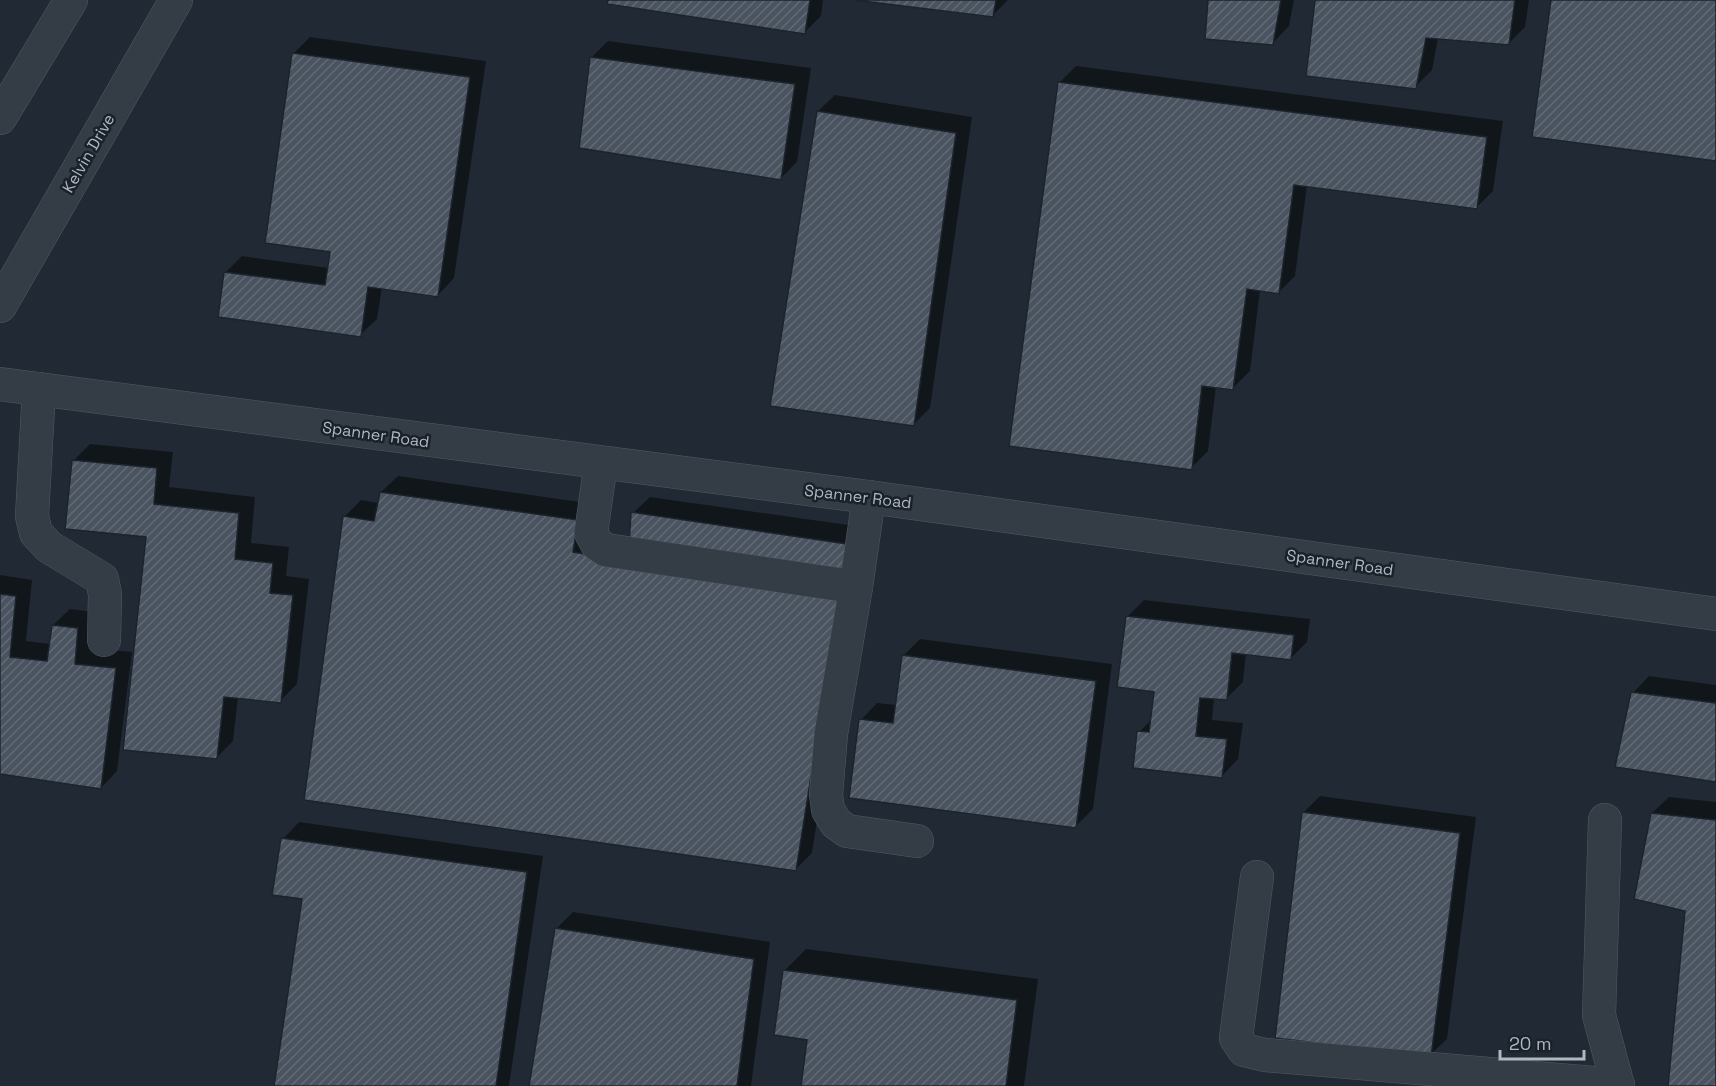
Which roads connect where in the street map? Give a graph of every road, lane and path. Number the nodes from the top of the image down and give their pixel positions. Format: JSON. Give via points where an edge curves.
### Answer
{"nodes":[{"id":1,"x":71,"y":0,"type":"edge"},
{"id":2,"x":176,"y":0,"type":"edge"},
{"id":3,"x":0,"y":118,"type":"edge"},
{"id":4,"x":0,"y":306,"type":"edge"},
{"id":5,"x":0,"y":384,"type":"edge"},
{"id":6,"x":39,"y":389,"type":"junction"},
{"id":7,"x":601,"y":463,"type":"junction"},
{"id":8,"x":869,"y":497,"type":"junction"},
{"id":9,"x":856,"y":587,"type":"junction"},
{"id":10,"x":1716,"y":614,"type":"edge"},
{"id":11,"x":104,"y":639,"type":"dead end"},
{"id":12,"x":1605,"y":820,"type":"dead end"},
{"id":13,"x":918,"y":841,"type":"dead end"},
{"id":14,"x":1257,"y":877,"type":"dead end"},
{"id":15,"x":1618,"y":1086,"type":"edge"}],
"edges":[{"from":1,"to":3,"type":"street"},
{"from":2,"to":4,"type":"street","name":"Kelvin Drive"},
{"from":5,"to":6,"type":"street","name":"Spanner Road"},
{"from":6,"to":7,"type":"street","name":"Spanner Road"},
{"from":6,"to":11,"type":"street","via":[[32,516],[36,533],[49,546],[102,579]]},
{"from":7,"to":8,"type":"street","name":"Spanner Road"},
{"from":7,"to":9,"type":"street","via":[[591,533],[606,550]]},
{"from":8,"to":9,"type":"street"},
{"from":8,"to":10,"type":"street","name":"Spanner Road"},
{"from":9,"to":13,"type":"street","via":[[831,734],[828,810],[836,823],[848,831]]},
{"from":12,"to":15,"type":"street","via":[[1599,1015]]},
{"from":14,"to":15,"type":"street","via":[[1236,1038],[1244,1050]]}]}
